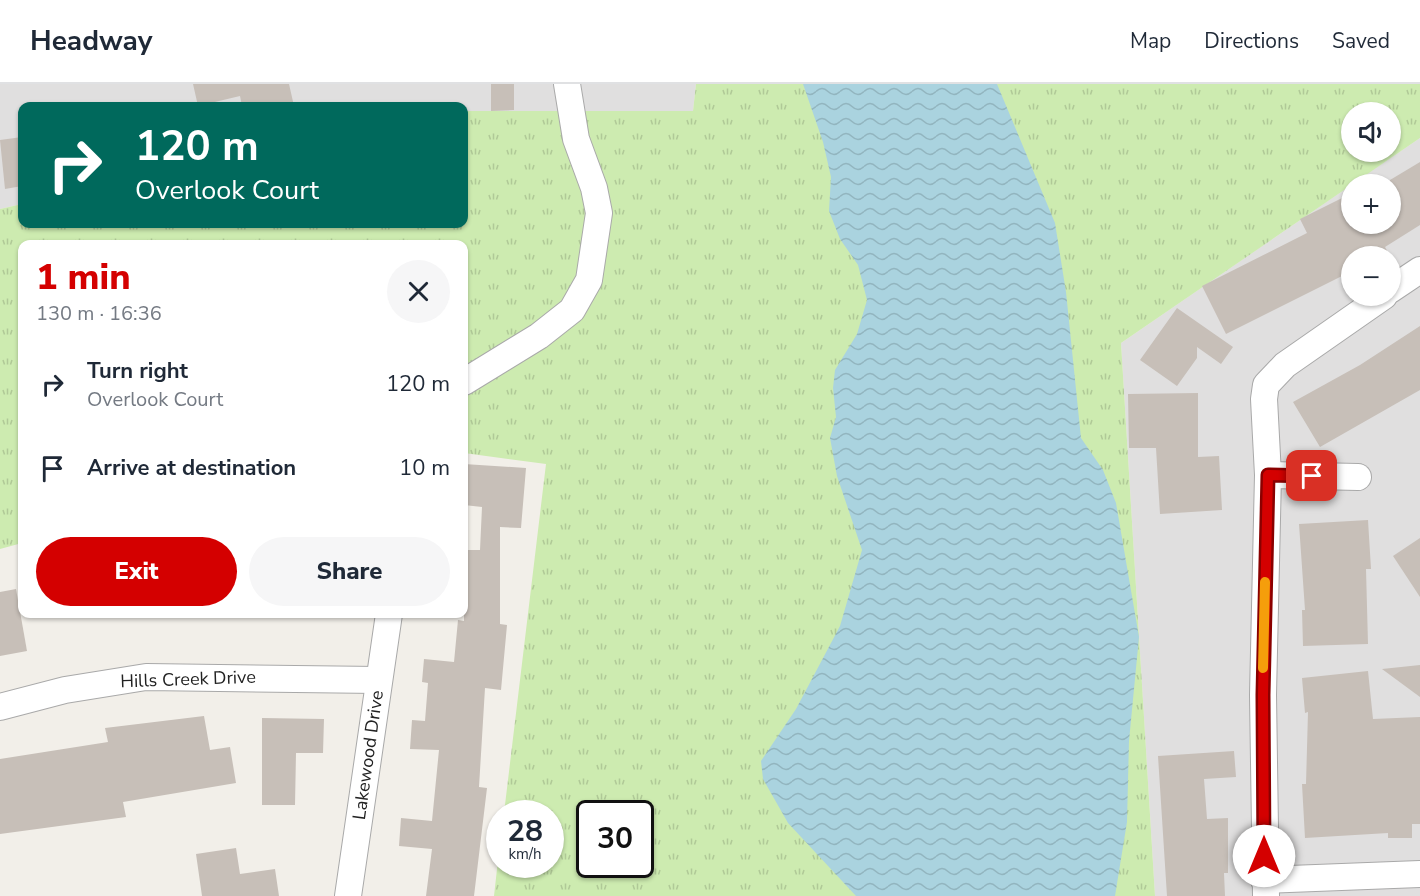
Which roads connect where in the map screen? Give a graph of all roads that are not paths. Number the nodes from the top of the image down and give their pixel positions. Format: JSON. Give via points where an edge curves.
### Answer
{"nodes":[{"id":1,"x":567,"y":84,"type":"edge"},
{"id":2,"x":1420,"y":270,"type":"edge"},
{"id":3,"x":1401,"y":283,"type":"edge"},
{"id":4,"x":1370,"y":306,"type":"edge"},
{"id":5,"x":468,"y":380,"type":"edge"},
{"id":6,"x":1268,"y":475,"type":"junction"},
{"id":7,"x":1358,"y":477,"type":"dead end"},
{"id":8,"x":388,"y":618,"type":"edge"},
{"id":9,"x":378,"y":680,"type":"junction"},
{"id":10,"x":0,"y":707,"type":"edge"},
{"id":11,"x":1420,"y":874,"type":"edge"},
{"id":12,"x":1265,"y":888,"type":"edge"},
{"id":13,"x":348,"y":896,"type":"edge"}],
"edges":[{"from":1,"to":5,"type":"street","via":[[576,139],[599,213],[590,280],[572,310],[539,336]]},
{"from":2,"to":3,"type":"street"},
{"from":4,"to":6,"type":"street","via":[[1280,370],[1266,385]]},
{"from":6,"to":7,"type":"street"},
{"from":6,"to":12,"type":"street","via":[[1263,695]]},
{"from":8,"to":9,"type":"street","name":"Lakewood Drive"},
{"from":9,"to":10,"type":"street","name":"Hills Creek Drive","via":[[146,676],[65,690]]},
{"from":9,"to":13,"type":"street","name":"Lakewood Drive"},
{"from":11,"to":12,"type":"street"}]}
